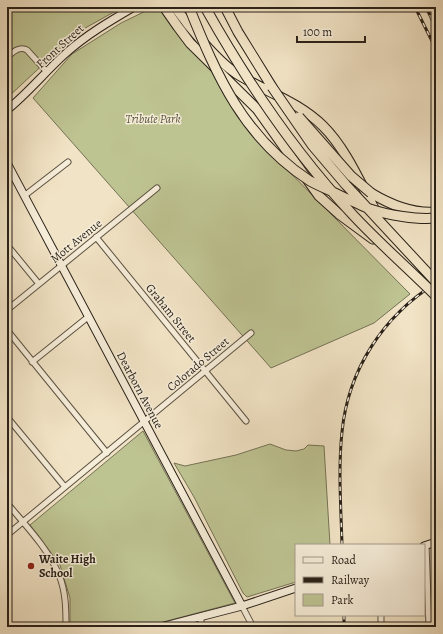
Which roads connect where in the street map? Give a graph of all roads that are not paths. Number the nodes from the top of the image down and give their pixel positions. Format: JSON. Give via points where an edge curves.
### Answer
{"nodes":[{"id":1,"x":134,"y":7,"type":"edge"},
{"id":2,"x":164,"y":7,"type":"edge"},
{"id":3,"x":175,"y":7,"type":"edge"},
{"id":4,"x":189,"y":7,"type":"edge"},
{"id":5,"x":205,"y":7,"type":"edge"},
{"id":6,"x":225,"y":7,"type":"edge"},
{"id":7,"x":7,"y":58,"type":"edge"},
{"id":8,"x":47,"y":72,"type":"junction"},
{"id":9,"x":272,"y":87,"type":"junction"},
{"id":10,"x":7,"y":110,"type":"edge"},
{"id":11,"x":7,"y":162,"type":"edge"},
{"id":12,"x":68,"y":162,"type":"dead end"},
{"id":13,"x":157,"y":188,"type":"dead end"},
{"id":14,"x":24,"y":196,"type":"junction"},
{"id":15,"x":436,"y":212,"type":"edge"},
{"id":16,"x":436,"y":218,"type":"edge"},
{"id":17,"x":96,"y":238,"type":"junction"},
{"id":18,"x":7,"y":245,"type":"edge"},
{"id":19,"x":62,"y":265,"type":"junction"},
{"id":20,"x":436,"y":282,"type":"edge"},
{"id":21,"x":39,"y":284,"type":"junction"},
{"id":22,"x":436,"y":286,"type":"edge"},
{"id":23,"x":436,"y":296,"type":"edge"},
{"id":24,"x":436,"y":303,"type":"edge"},
{"id":25,"x":7,"y":310,"type":"edge"},
{"id":26,"x":88,"y":317,"type":"junction"},
{"id":27,"x":7,"y":330,"type":"edge"},
{"id":28,"x":251,"y":333,"type":"dead end"},
{"id":29,"x":32,"y":362,"type":"junction"},
{"id":30,"x":205,"y":371,"type":"junction"},
{"id":31,"x":7,"y":417,"type":"edge"},
{"id":32,"x":246,"y":421,"type":"dead end"},
{"id":33,"x":144,"y":422,"type":"junction"},
{"id":34,"x":107,"y":453,"type":"junction"},
{"id":35,"x":65,"y":487,"type":"junction"},
{"id":36,"x":7,"y":503,"type":"edge"},
{"id":37,"x":23,"y":522,"type":"junction"},
{"id":38,"x":7,"y":535,"type":"edge"},
{"id":39,"x":436,"y":542,"type":"edge"},
{"id":40,"x":425,"y":546,"type":"edge"},
{"id":41,"x":295,"y":588,"type":"edge"},
{"id":42,"x":242,"y":606,"type":"junction"},
{"id":43,"x":201,"y":616,"type":"junction"},
{"id":44,"x":381,"y":616,"type":"edge"},
{"id":45,"x":66,"y":627,"type":"edge"},
{"id":46,"x":161,"y":627,"type":"edge"},
{"id":47,"x":201,"y":627,"type":"edge"},
{"id":48,"x":253,"y":627,"type":"edge"},
{"id":49,"x":381,"y":627,"type":"edge"},
{"id":50,"x":429,"y":627,"type":"edge"}],
"edges":[{"from":1,"to":8,"type":"street","name":"Front Street","via":[[88,35]]},
{"from":2,"to":24,"type":"highway","via":[[190,43],[257,109],[319,196],[380,245]]},
{"from":3,"to":22,"type":"highway","via":[[230,69],[301,108],[318,121],[346,157],[392,240]]},
{"from":4,"to":16,"type":"highway","bridge":true,"via":[[233,103],[264,142],[286,163],[311,181],[370,209],[402,216]]},
{"from":5,"to":23,"type":"highway","bridge":true,"via":[[241,69],[294,145],[354,216]]},
{"from":6,"to":9,"type":"highway"},
{"from":7,"to":8,"type":"street","via":[[23,48]]},
{"from":8,"to":10,"type":"street","name":"Front Street"},
{"from":9,"to":15,"type":"highway","bridge":true,"via":[[351,176],[371,193],[406,210]]},
{"from":9,"to":20,"type":"highway","bridge":true,"via":[[312,145],[346,186]]},
{"from":11,"to":14,"type":"street","name":"Dearborn Avenue"},
{"from":12,"to":14,"type":"street"},
{"from":13,"to":17,"type":"street","name":"Mott Avenue"},
{"from":14,"to":19,"type":"street","name":"Dearborn Avenue"},
{"from":17,"to":19,"type":"street","name":"Mott Avenue"},
{"from":17,"to":30,"type":"street","name":"Graham Street"},
{"from":18,"to":21,"type":"street"},
{"from":19,"to":21,"type":"street","name":"Mott Avenue"},
{"from":19,"to":26,"type":"street","name":"Dearborn Avenue"},
{"from":21,"to":25,"type":"street","name":"Mott Avenue"},
{"from":26,"to":29,"type":"street"},
{"from":26,"to":33,"type":"street","name":"Dearborn Avenue"},
{"from":27,"to":29,"type":"street"},
{"from":28,"to":30,"type":"street","name":"Colorado Street"},
{"from":29,"to":34,"type":"street"},
{"from":30,"to":32,"type":"street","name":"Graham Street"},
{"from":30,"to":33,"type":"street","name":"Colorado Street"},
{"from":31,"to":35,"type":"street"},
{"from":33,"to":34,"type":"street","name":"Colorado Street"},
{"from":33,"to":42,"type":"street","name":"Dearborn Avenue"},
{"from":34,"to":35,"type":"street","name":"Colorado Street"},
{"from":35,"to":37,"type":"street","name":"Colorado Street"},
{"from":36,"to":37,"type":"street"},
{"from":37,"to":38,"type":"street","name":"Colorado Street"},
{"from":37,"to":45,"type":"street","via":[[50,557],[59,575],[64,593]]},
{"from":39,"to":40,"type":"street"},
{"from":40,"to":50,"type":"street"},
{"from":41,"to":42,"type":"street"},
{"from":42,"to":43,"type":"street"},
{"from":42,"to":48,"type":"street","name":"Dearborn Avenue"},
{"from":43,"to":46,"type":"street"},
{"from":43,"to":47,"type":"street"},
{"from":44,"to":49,"type":"street"}]}
